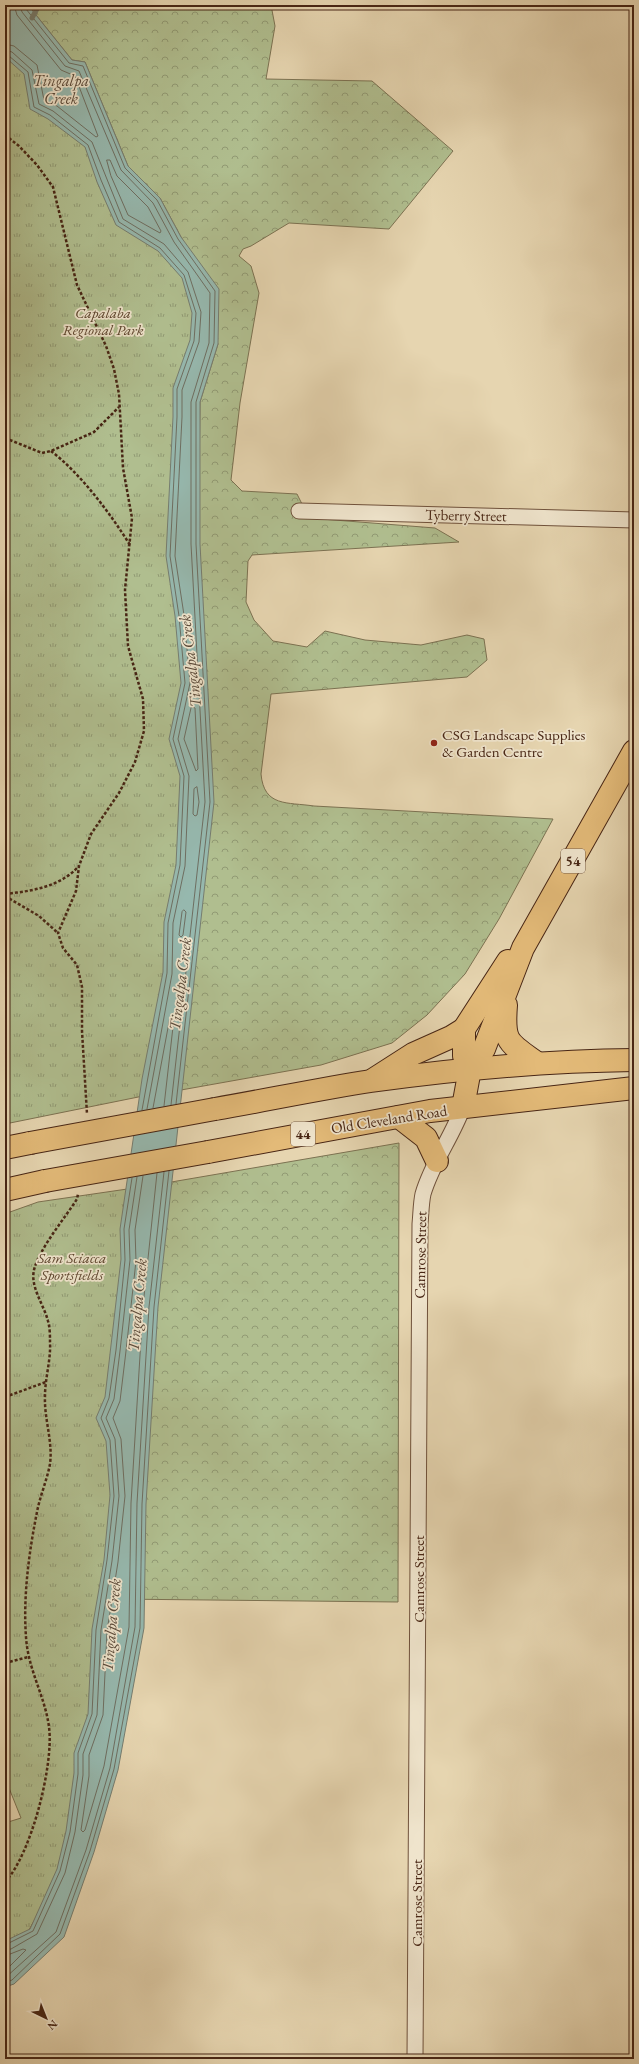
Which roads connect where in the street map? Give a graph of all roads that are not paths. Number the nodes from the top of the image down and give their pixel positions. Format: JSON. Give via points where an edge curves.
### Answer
{"nodes":[{"id":1,"x":299,"y":511,"type":"dead end"},
{"id":2,"x":634,"y":520,"type":"edge"},
{"id":3,"x":634,"y":751,"type":"edge"},
{"id":4,"x":523,"y":948,"type":"junction"},
{"id":5,"x":507,"y":988,"type":"junction"},
{"id":6,"x":464,"y":1029,"type":"junction"},
{"id":7,"x":634,"y":1060,"type":"edge"},
{"id":8,"x":537,"y":1064,"type":"junction"},
{"id":9,"x":470,"y":1069,"type":"junction"},
{"id":10,"x":370,"y":1082,"type":"junction"},
{"id":11,"x":634,"y":1088,"type":"edge"},
{"id":12,"x":463,"y":1107,"type":"junction"},
{"id":13,"x":399,"y":1117,"type":"junction"},
{"id":14,"x":5,"y":1148,"type":"edge"},
{"id":15,"x":437,"y":1161,"type":"junction"},
{"id":16,"x":5,"y":1190,"type":"edge"},
{"id":17,"x":415,"y":2059,"type":"edge"}],
"edges":[{"from":1,"to":2,"type":"street","name":"Tyberry Street"},
{"from":3,"to":4,"type":"main road","number":"54"},
{"from":4,"to":5,"type":"main road","number":"54"},
{"from":4,"to":6,"type":"main road","number":"54","via":[[507,962]]},
{"from":5,"to":8,"type":"main road","via":[[504,1029],[513,1046]]},
{"from":5,"to":9,"type":"main road","number":"54","via":[[484,1050]]},
{"from":6,"to":9,"type":"main road","number":"54","via":[[464,1056]]},
{"from":6,"to":10,"type":"main road","number":"54","via":[[413,1054]]},
{"from":7,"to":8,"type":"main road"},
{"from":8,"to":9,"type":"main road"},
{"from":9,"to":10,"type":"main road"},
{"from":9,"to":12,"type":"main road","number":"54"},
{"from":10,"to":14,"type":"main road","bridge":true},
{"from":11,"to":12,"type":"main road","name":"Old Cleveland Road","number":"44"},
{"from":12,"to":13,"type":"main road","name":"Old Cleveland Road","number":"44"},
{"from":12,"to":15,"type":"street","name":"Camrose Street"},
{"from":13,"to":15,"type":"main road","via":[[426,1138]]},
{"from":13,"to":16,"type":"main road","name":"Old Cleveland Road","number":"44","bridge":true},
{"from":15,"to":17,"type":"street","name":"Camrose Street","via":[[423,1196],[420,1224]]}]}
